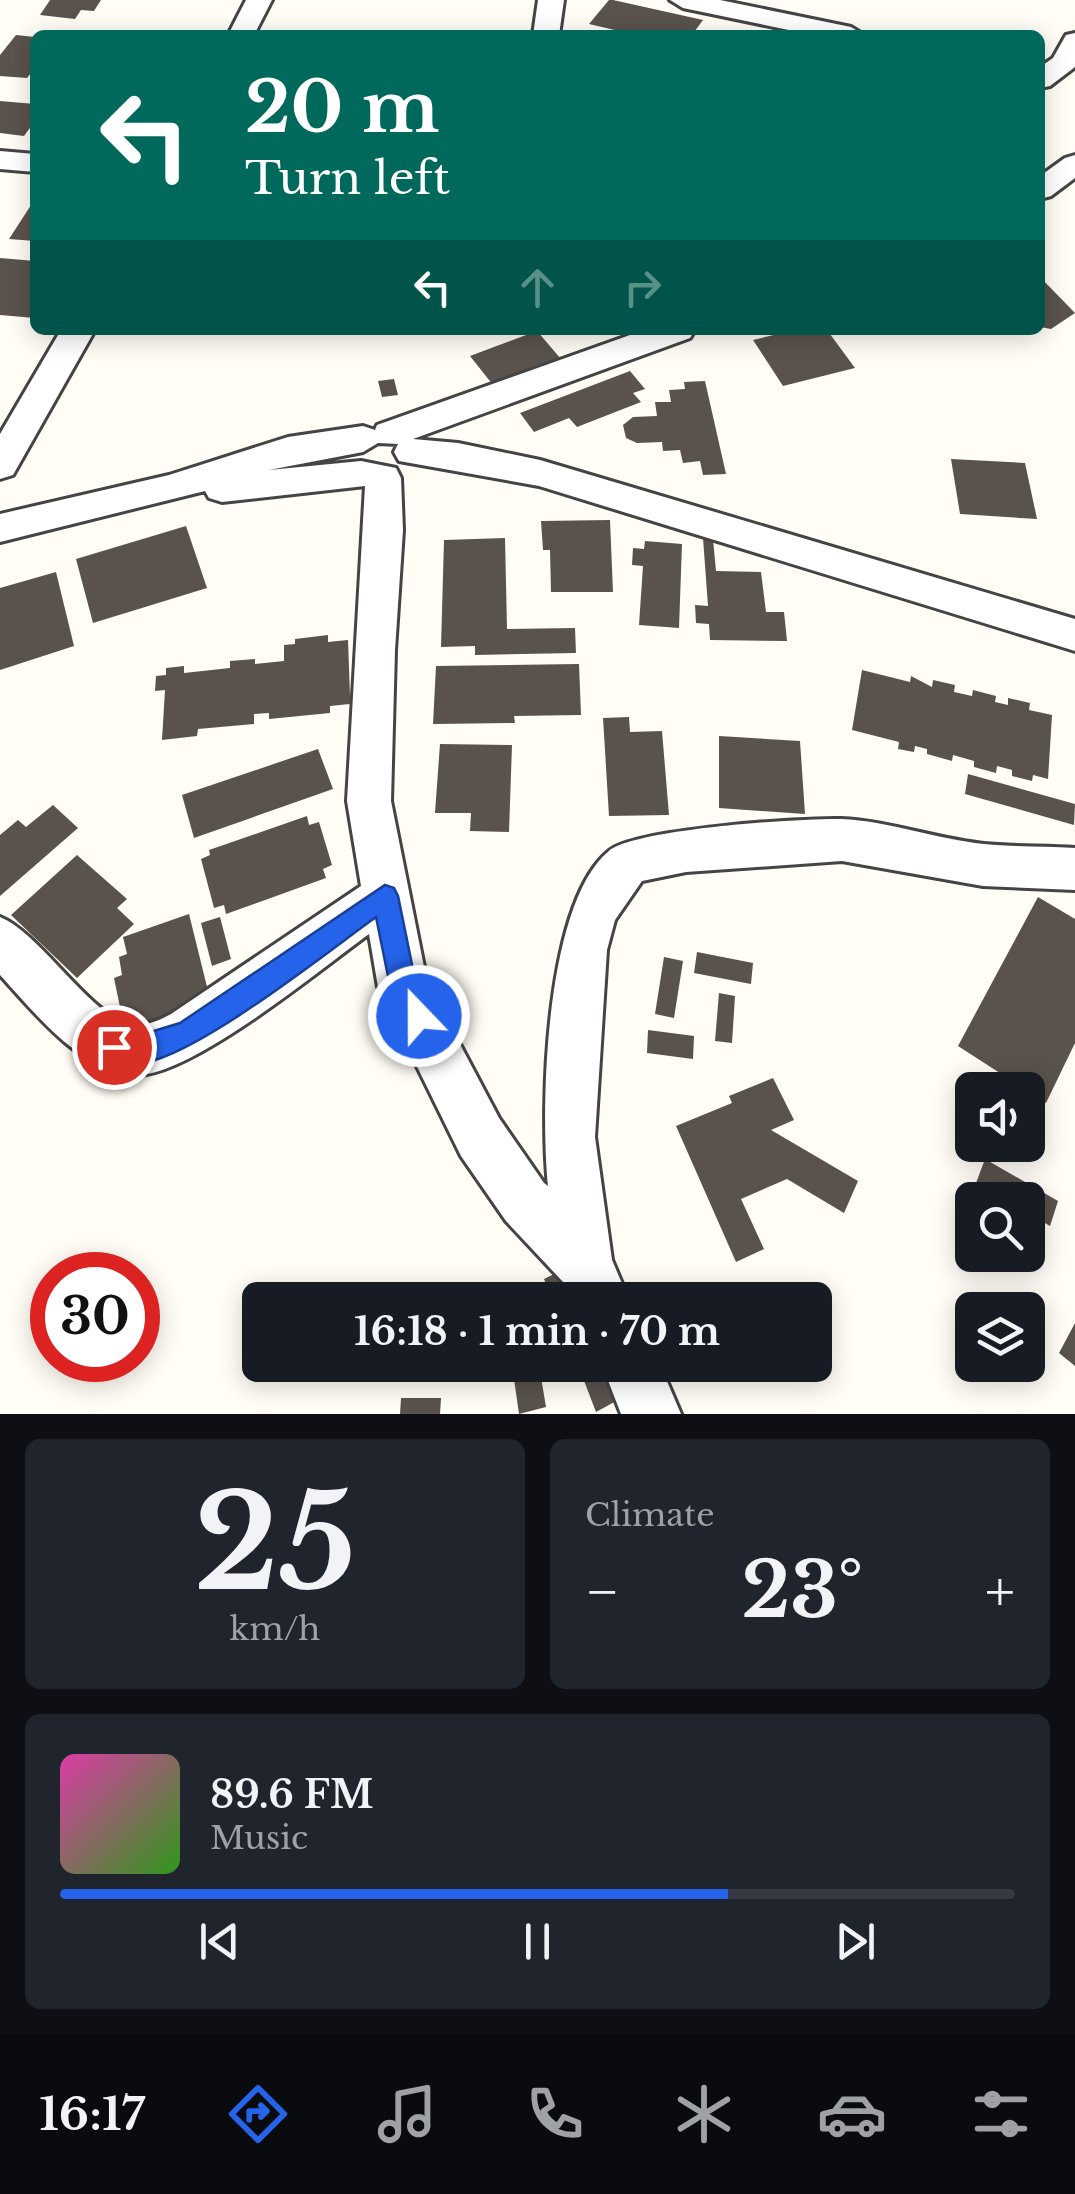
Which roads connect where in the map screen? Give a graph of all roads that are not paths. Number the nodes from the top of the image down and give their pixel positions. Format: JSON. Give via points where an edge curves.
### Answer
{"nodes":[{"id":1,"x":259,"y":0,"type":"edge"},
{"id":2,"x":550,"y":0,"type":"edge"},
{"id":3,"x":683,"y":0,"type":"edge"},
{"id":4,"x":244,"y":30,"type":"edge"},
{"id":5,"x":547,"y":30,"type":"edge"},
{"id":6,"x":826,"y":30,"type":"edge"},
{"id":7,"x":1075,"y":41,"type":"edge"},
{"id":8,"x":1045,"y":76,"type":"edge"},
{"id":9,"x":1045,"y":79,"type":"edge"},
{"id":10,"x":1075,"y":84,"type":"edge"},
{"id":11,"x":0,"y":160,"type":"edge"},
{"id":12,"x":30,"y":163,"type":"edge"},
{"id":13,"x":1075,"y":164,"type":"edge"},
{"id":14,"x":1045,"y":186,"type":"edge"},
{"id":15,"x":75,"y":335,"type":"edge"},
{"id":16,"x":666,"y":335,"type":"edge"},
{"id":17,"x":382,"y":456,"type":"junction"},
{"id":18,"x":0,"y":466,"type":"edge"},
{"id":19,"x":0,"y":528,"type":"edge"},
{"id":20,"x":1075,"y":634,"type":"edge"},
{"id":21,"x":1075,"y":869,"type":"edge"},
{"id":22,"x":385,"y":896,"type":"junction"},
{"id":23,"x":0,"y":940,"type":"edge"},
{"id":24,"x":593,"y":1282,"type":"edge"},
{"id":25,"x":637,"y":1382,"type":"edge"},
{"id":26,"x":651,"y":1414,"type":"edge"}],
"edges":[{"from":1,"to":4,"type":"street"},
{"from":2,"to":5,"type":"street"},
{"from":3,"to":6,"type":"street"},
{"from":7,"to":8,"type":"street","via":[[1064,63]]},
{"from":9,"to":10,"type":"street"},
{"from":11,"to":12,"type":"street"},
{"from":13,"to":14,"type":"street"},
{"from":15,"to":18,"type":"street"},
{"from":16,"to":17,"type":"street"},
{"from":17,"to":19,"type":"street","via":[[226,488],[172,488]]},
{"from":17,"to":20,"type":"street","via":[[458,456],[540,473]]},
{"from":17,"to":22,"type":"street","via":[[369,801]]},
{"from":21,"to":24,"type":"street","via":[[983,864],[842,840],[686,851],[626,865],[593,910],[579,988],[569,1138]]},
{"from":22,"to":23,"type":"street","via":[[190,1032],[134,1051],[114,1047]]},
{"from":22,"to":24,"type":"street","via":[[404,986],[480,1137]]},
{"from":25,"to":26,"type":"street"}]}
